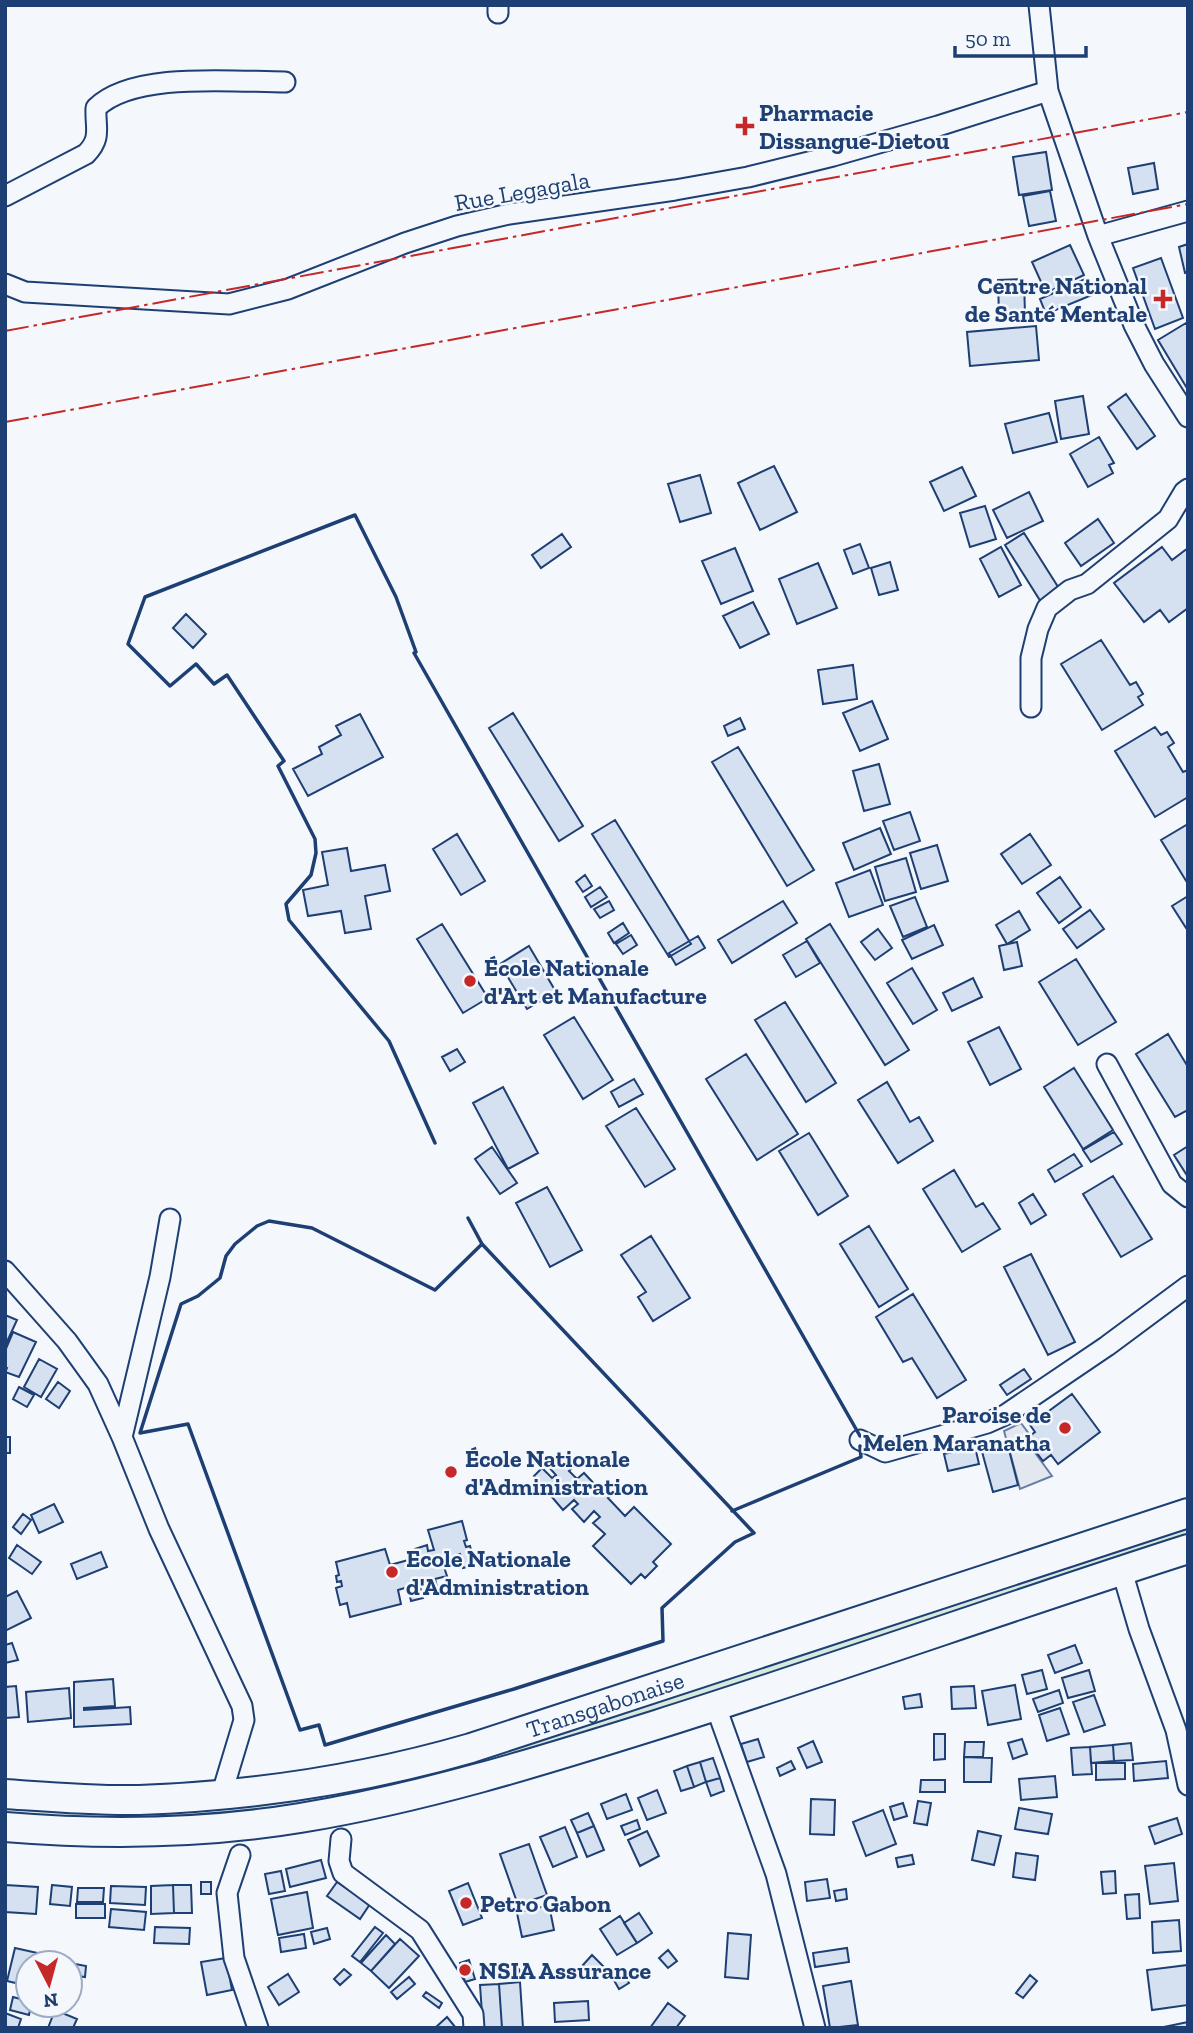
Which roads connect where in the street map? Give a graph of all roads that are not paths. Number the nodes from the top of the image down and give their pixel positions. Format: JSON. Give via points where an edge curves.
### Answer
{"nodes":[{"id":1,"x":1039,"y":5,"type":"edge"},
{"id":2,"x":285,"y":82,"type":"dead end"},
{"id":3,"x":1048,"y":91,"type":"junction"},
{"id":4,"x":5,"y":195,"type":"edge"},
{"id":5,"x":1188,"y":211,"type":"edge"},
{"id":6,"x":1098,"y":236,"type":"junction"},
{"id":7,"x":5,"y":284,"type":"edge"},
{"id":8,"x":1188,"y":417,"type":"edge"},
{"id":9,"x":1188,"y":489,"type":"edge"},
{"id":10,"x":1031,"y":707,"type":"dead end"},
{"id":11,"x":1107,"y":1064,"type":"dead end"},
{"id":12,"x":1188,"y":1197,"type":"edge"},
{"id":13,"x":170,"y":1219,"type":"dead end"},
{"id":14,"x":5,"y":1271,"type":"edge"},
{"id":15,"x":1188,"y":1286,"type":"edge"},
{"id":16,"x":122,"y":1437,"type":"junction"},
{"id":17,"x":860,"y":1440,"type":"dead end"},
{"id":18,"x":1188,"y":1513,"type":"edge"},
{"id":19,"x":1188,"y":1549,"type":"edge"},
{"id":20,"x":1122,"y":1571,"type":"junction"},
{"id":21,"x":716,"y":1707,"type":"junction"},
{"id":22,"x":1188,"y":1785,"type":"edge"},
{"id":23,"x":222,"y":1793,"type":"junction"},
{"id":24,"x":5,"y":1794,"type":"edge"},
{"id":25,"x":5,"y":1827,"type":"edge"},
{"id":26,"x":341,"y":1839,"type":"dead end"},
{"id":27,"x":240,"y":1855,"type":"dead end"},
{"id":28,"x":258,"y":2028,"type":"edge"},
{"id":29,"x":474,"y":2028,"type":"edge"},
{"id":30,"x":815,"y":2028,"type":"edge"}],
"edges":[{"from":1,"to":3,"type":"street"},
{"from":2,"to":4,"type":"street","via":[[175,82],[114,95],[96,108],[94,147]]},
{"from":3,"to":6,"type":"street"},
{"from":3,"to":7,"type":"street","name":"Rue Legagala","via":[[925,130],[748,177],[457,226],[288,289],[229,304],[24,292]]},
{"from":5,"to":6,"type":"street"},
{"from":6,"to":8,"type":"street","via":[[1133,325]]},
{"from":9,"to":10,"type":"street","via":[[1168,519],[1087,584],[1070,590],[1047,608],[1031,658]]},
{"from":11,"to":12,"type":"street","via":[[1172,1184]]},
{"from":13,"to":16,"type":"street"},
{"from":14,"to":16,"type":"street","via":[[67,1340],[98,1384]]},
{"from":15,"to":17,"type":"street","via":[[1005,1415],[885,1452]]},
{"from":16,"to":23,"type":"street","via":[[159,1529],[242,1706],[244,1720]]},
{"from":18,"to":23,"type":"highway","name":"Transgabonaise","via":[[443,1756],[351,1776]]},
{"from":19,"to":20,"type":"highway","name":"Transgabonaise"},
{"from":20,"to":21,"type":"highway","name":"Transgabonaise"},
{"from":20,"to":22,"type":"street","via":[[1176,1730]]},
{"from":21,"to":25,"type":"highway","name":"Transgabonaise","via":[[452,1786],[298,1818],[139,1832]]},
{"from":21,"to":30,"type":"street","via":[[776,1874]]},
{"from":23,"to":24,"type":"highway","name":"Transgabonaise","via":[[138,1800]]},
{"from":26,"to":29,"type":"street","via":[[343,1873],[420,1930],[473,2014]]},
{"from":27,"to":28,"type":"street","via":[[227,1893],[231,1932],[234,1958]]}]}
